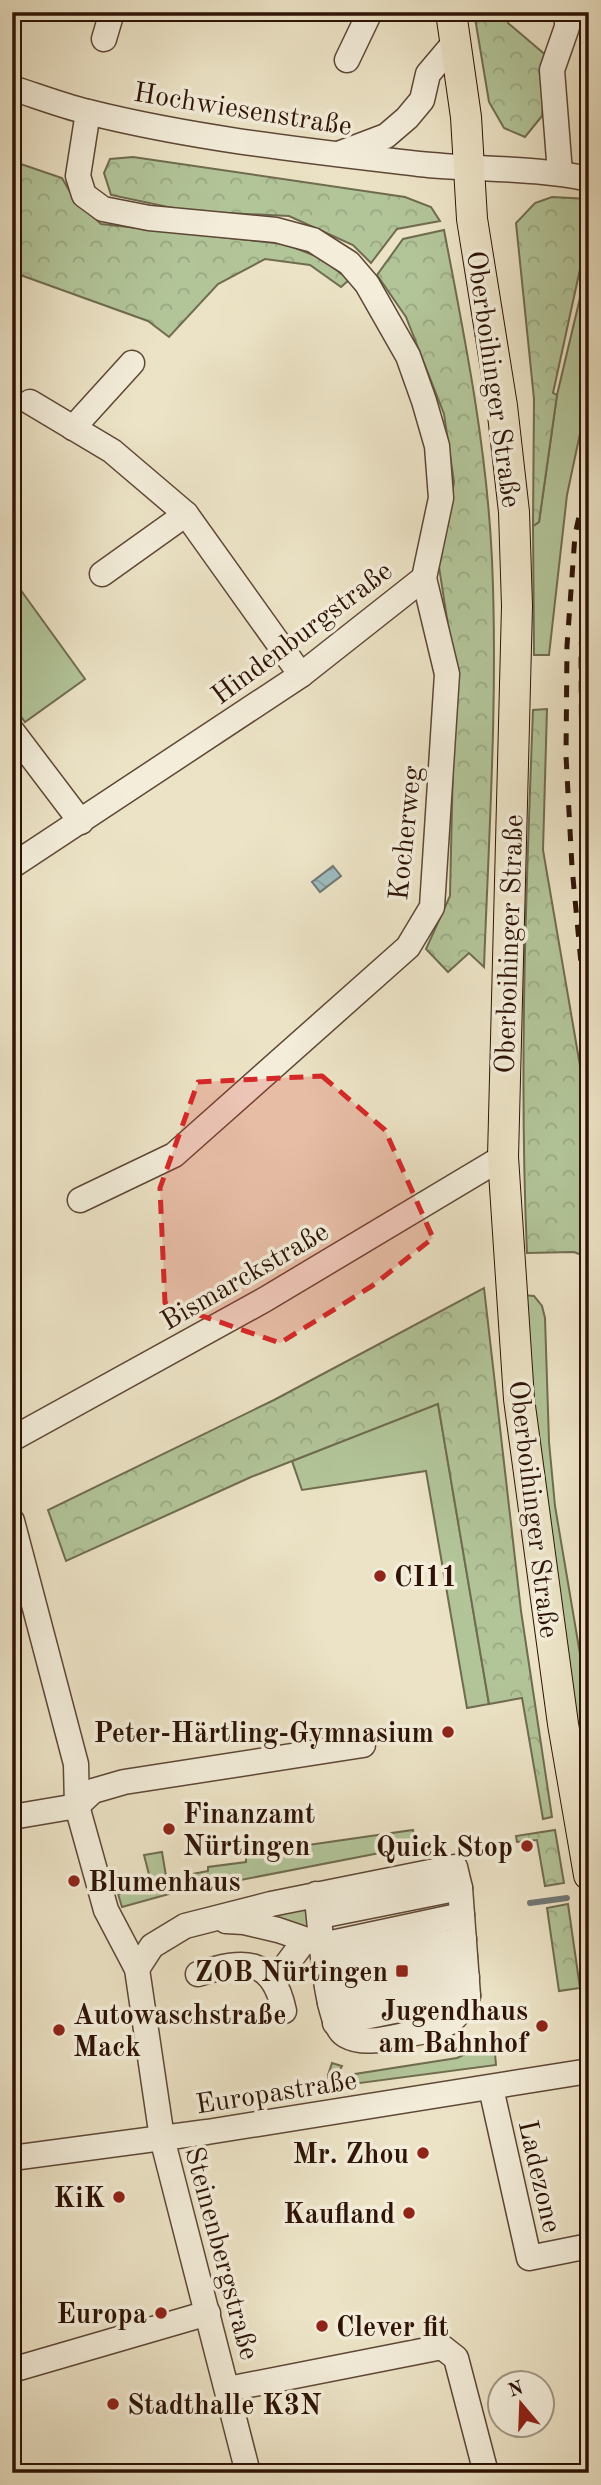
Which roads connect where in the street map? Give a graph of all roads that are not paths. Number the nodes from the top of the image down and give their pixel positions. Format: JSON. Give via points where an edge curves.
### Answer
{"nodes":[{"id":1,"x":112,"y":12,"type":"edge"},
{"id":2,"x":370,"y":12,"type":"edge"},
{"id":3,"x":451,"y":12,"type":"edge"},
{"id":4,"x":567,"y":12,"type":"edge"},
{"id":5,"x":104,"y":39,"type":"dead end"},
{"id":6,"x":454,"y":42,"type":"junction"},
{"id":7,"x":346,"y":60,"type":"dead end"},
{"id":8,"x":12,"y":88,"type":"edge"},
{"id":9,"x":88,"y":112,"type":"junction"},
{"id":10,"x":337,"y":155,"type":"junction"},
{"id":11,"x":469,"y":169,"type":"junction"},
{"id":12,"x":560,"y":173,"type":"junction"},
{"id":13,"x":589,"y":180,"type":"edge"},
{"id":14,"x":132,"y":363,"type":"dead end"},
{"id":15,"x":30,"y":402,"type":"dead end"},
{"id":16,"x":73,"y":428,"type":"junction"},
{"id":17,"x":186,"y":514,"type":"junction"},
{"id":18,"x":102,"y":574,"type":"dead end"},
{"id":19,"x":424,"y":578,"type":"junction"},
{"id":20,"x":301,"y":675,"type":"junction"},
{"id":21,"x":12,"y":731,"type":"edge"},
{"id":22,"x":81,"y":822,"type":"junction"},
{"id":23,"x":12,"y":866,"type":"edge"},
{"id":24,"x":503,"y":1157,"type":"junction"},
{"id":25,"x":80,"y":1200,"type":"dead end"},
{"id":26,"x":12,"y":1439,"type":"edge"},
{"id":27,"x":12,"y":1521,"type":"edge"},
{"id":28,"x":363,"y":1745,"type":"dead end"},
{"id":29,"x":77,"y":1806,"type":"junction"},
{"id":30,"x":12,"y":1817,"type":"edge"},
{"id":31,"x":589,"y":1875,"type":"edge"},
{"id":32,"x":318,"y":1905,"type":"junction"},
{"id":33,"x":208,"y":1919,"type":"junction"},
{"id":34,"x":465,"y":1957,"type":"junction"},
{"id":35,"x":137,"y":1969,"type":"junction"},
{"id":36,"x":198,"y":1974,"type":"dead end"},
{"id":37,"x":324,"y":1977,"type":"junction"},
{"id":38,"x":275,"y":1980,"type":"junction"},
{"id":39,"x":284,"y":2011,"type":"dead end"},
{"id":40,"x":589,"y":2071,"type":"edge"},
{"id":41,"x":491,"y":2088,"type":"junction"},
{"id":42,"x":162,"y":2138,"type":"junction"},
{"id":43,"x":12,"y":2158,"type":"edge"},
{"id":44,"x":589,"y":2246,"type":"edge"},
{"id":45,"x":208,"y":2313,"type":"junction"},
{"id":46,"x":12,"y":2370,"type":"edge"},
{"id":47,"x":228,"y":2389,"type":"junction"},
{"id":48,"x":248,"y":2473,"type":"edge"},
{"id":49,"x":486,"y":2473,"type":"edge"}],
"edges":[{"from":1,"to":5,"type":"street"},
{"from":2,"to":7,"type":"street"},
{"from":3,"to":6,"type":"main road","name":"Oberboihinger Straße"},
{"from":4,"to":12,"type":"street","via":[[567,27],[552,70]]},
{"from":6,"to":10,"type":"street","via":[[428,74],[422,100],[407,118],[386,136]]},
{"from":6,"to":11,"type":"main road","name":"Oberboihinger Straße"},
{"from":8,"to":9,"type":"street","name":"Hochwiesenstraße"},
{"from":9,"to":10,"type":"street","name":"Hochwiesenstraße"},
{"from":9,"to":19,"type":"street","name":"Hindenburgstraße","via":[[78,176],[84,195],[103,209],[276,230],[313,240],[349,263],[368,284],[408,356],[437,446],[441,498]]},
{"from":10,"to":11,"type":"street","name":"Hochwiesenstraße"},
{"from":11,"to":12,"type":"street","name":"Hochwiesenstraße"},
{"from":11,"to":24,"type":"main road","name":"Oberboihinger Straße","via":[[472,219],[514,512],[517,606]]},
{"from":12,"to":13,"type":"street","name":"Hochwiesenstraße"},
{"from":14,"to":16,"type":"street"},
{"from":15,"to":16,"type":"street"},
{"from":16,"to":17,"type":"street","via":[[112,451]]},
{"from":17,"to":18,"type":"street"},
{"from":17,"to":20,"type":"street"},
{"from":19,"to":20,"type":"street","name":"Hindenburgstraße"},
{"from":19,"to":25,"type":"street","name":"Kocherweg","via":[[447,674],[432,907],[408,947],[174,1155]]},
{"from":20,"to":22,"type":"street","name":"Hindenburgstraße"},
{"from":21,"to":22,"type":"street"},
{"from":22,"to":23,"type":"street","name":"Hindenburgstraße"},
{"from":24,"to":26,"type":"street","name":"Bismarckstraße","via":[[264,1300]]},
{"from":24,"to":31,"type":"main road","name":"Oberboihinger Straße","via":[[519,1399],[563,1724]]},
{"from":27,"to":29,"type":"street","name":"Steinenbergstraße","via":[[76,1764]]},
{"from":28,"to":29,"type":"street","via":[[124,1783],[93,1791]]},
{"from":29,"to":30,"type":"street"},
{"from":29,"to":35,"type":"street","name":"Steinenbergstraße","via":[[106,1910]]},
{"from":32,"to":33,"type":"street"},
{"from":32,"to":34,"type":"street","via":[[458,1877]]},
{"from":32,"to":37,"type":"street"},
{"from":33,"to":35,"type":"street","via":[[159,1940]]},
{"from":33,"to":37,"type":"street","via":[[244,1922]]},
{"from":34,"to":37,"type":"street"},
{"from":34,"to":37,"type":"street"},
{"from":34,"to":37,"type":"street","via":[[461,2013],[454,2020],[431,2030],[371,2041],[345,2035]]},
{"from":35,"to":42,"type":"street","name":"Steinenbergstraße"},
{"from":36,"to":38,"type":"street","via":[[242,1966],[267,1972]]},
{"from":37,"to":38,"type":"street"},
{"from":38,"to":39,"type":"street"},
{"from":40,"to":41,"type":"street","name":"Europastraße"},
{"from":41,"to":42,"type":"street","name":"Europastraße"},
{"from":41,"to":44,"type":"street","name":"Ladezone","via":[[528,2258]]},
{"from":42,"to":43,"type":"street","name":"Europastraße"},
{"from":42,"to":45,"type":"street","name":"Steinenbergstraße"},
{"from":45,"to":46,"type":"street"},
{"from":45,"to":47,"type":"street","name":"Steinenbergstraße"},
{"from":47,"to":48,"type":"street","name":"Steinenbergstraße"},
{"from":47,"to":49,"type":"street","via":[[442,2347],[456,2358]]}]}
